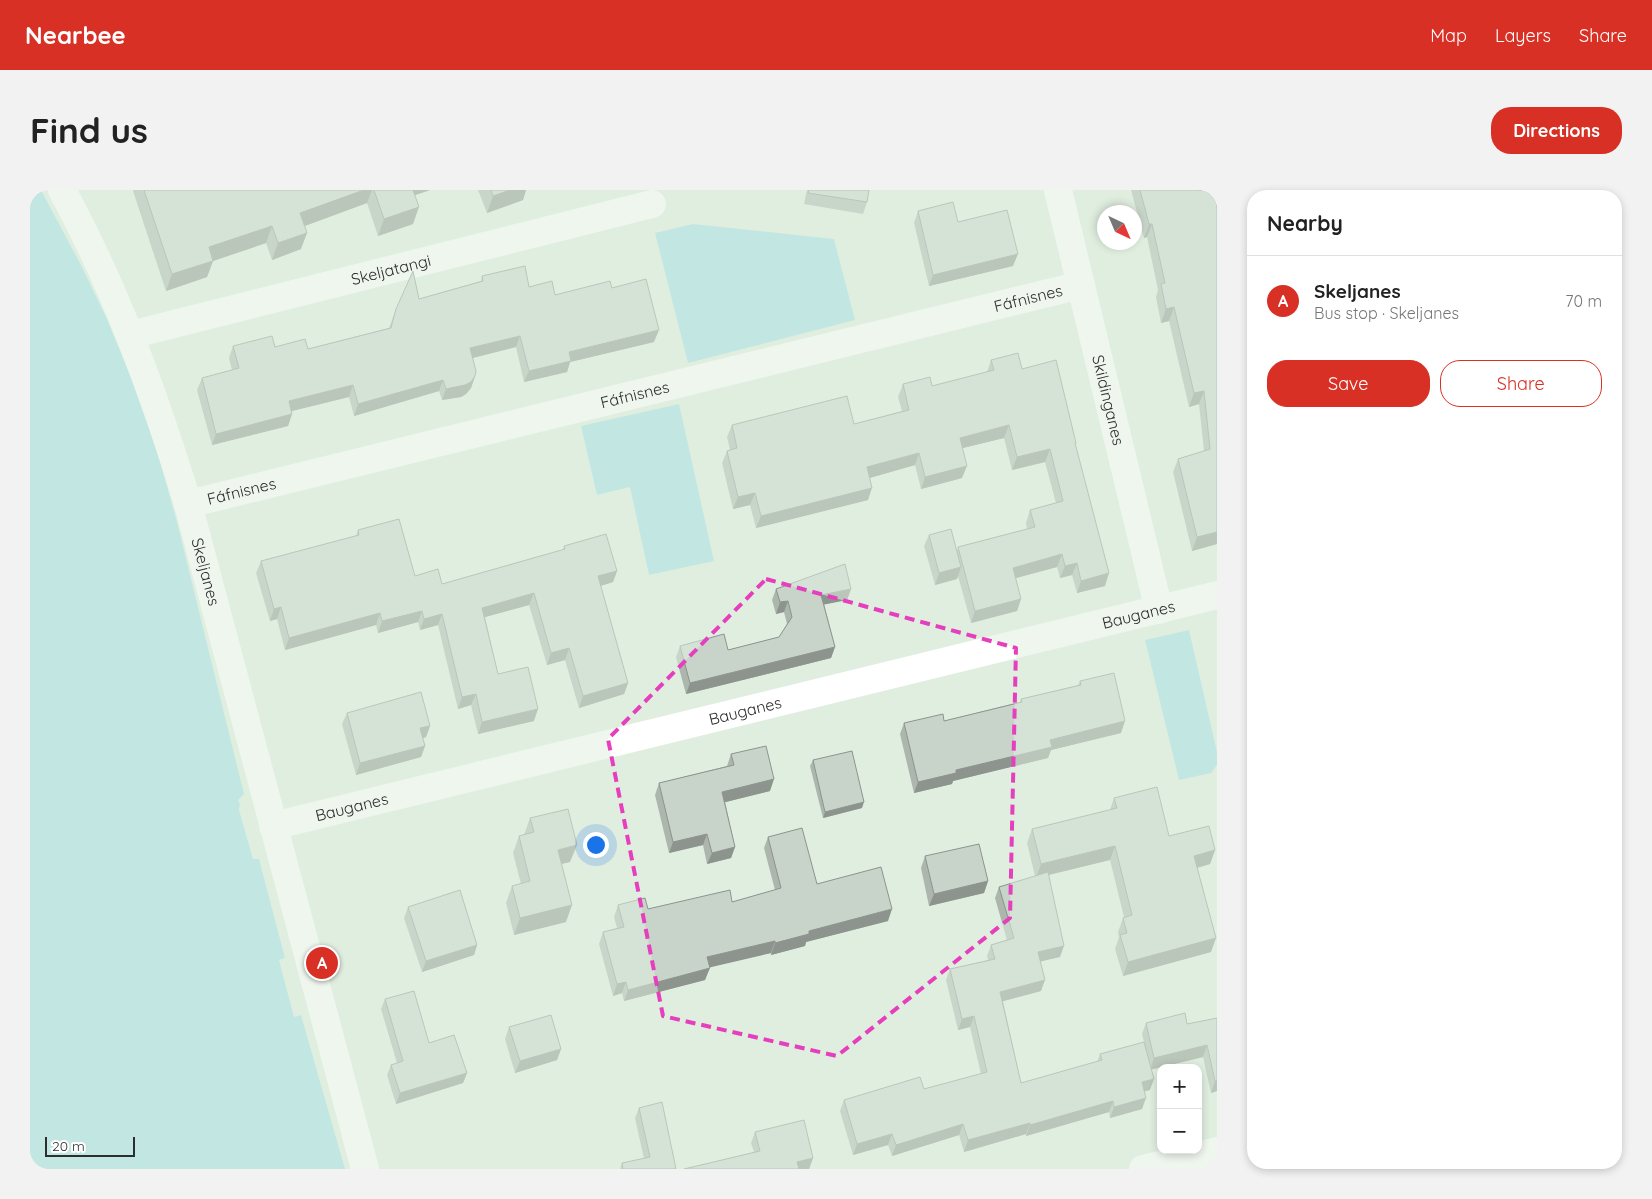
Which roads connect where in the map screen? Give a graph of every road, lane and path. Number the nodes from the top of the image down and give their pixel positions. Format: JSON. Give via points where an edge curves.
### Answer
{"nodes":[{"id":1,"x":62,"y":190,"type":"edge"},
{"id":2,"x":1058,"y":190,"type":"edge"},
{"id":3,"x":652,"y":204,"type":"dead end"},
{"id":4,"x":1081,"y":285,"type":"junction"},
{"id":5,"x":130,"y":335,"type":"junction"},
{"id":6,"x":188,"y":504,"type":"junction"},
{"id":7,"x":1217,"y":596,"type":"edge"},
{"id":8,"x":1158,"y":610,"type":"junction"},
{"id":9,"x":273,"y":826,"type":"junction"},
{"id":10,"x":1217,"y":1151,"type":"edge"},
{"id":11,"x":365,"y":1169,"type":"edge"},
{"id":12,"x":1143,"y":1169,"type":"edge"}],
"edges":[{"from":1,"to":5,"type":"street","name":"Skeljanes"},
{"from":2,"to":4,"type":"street","name":"Skildinganes"},
{"from":3,"to":5,"type":"street","name":"Skeljatangi"},
{"from":4,"to":6,"type":"street","name":"Fáfnisnes"},
{"from":4,"to":8,"type":"street","name":"Skildinganes"},
{"from":5,"to":6,"type":"street","name":"Skeljanes"},
{"from":6,"to":9,"type":"street","name":"Skeljanes"},
{"from":7,"to":8,"type":"street","name":"Bauganes"},
{"from":8,"to":9,"type":"street","name":"Bauganes"},
{"from":9,"to":11,"type":"street","name":"Skeljanes"},
{"from":10,"to":12,"type":"street"}]}
